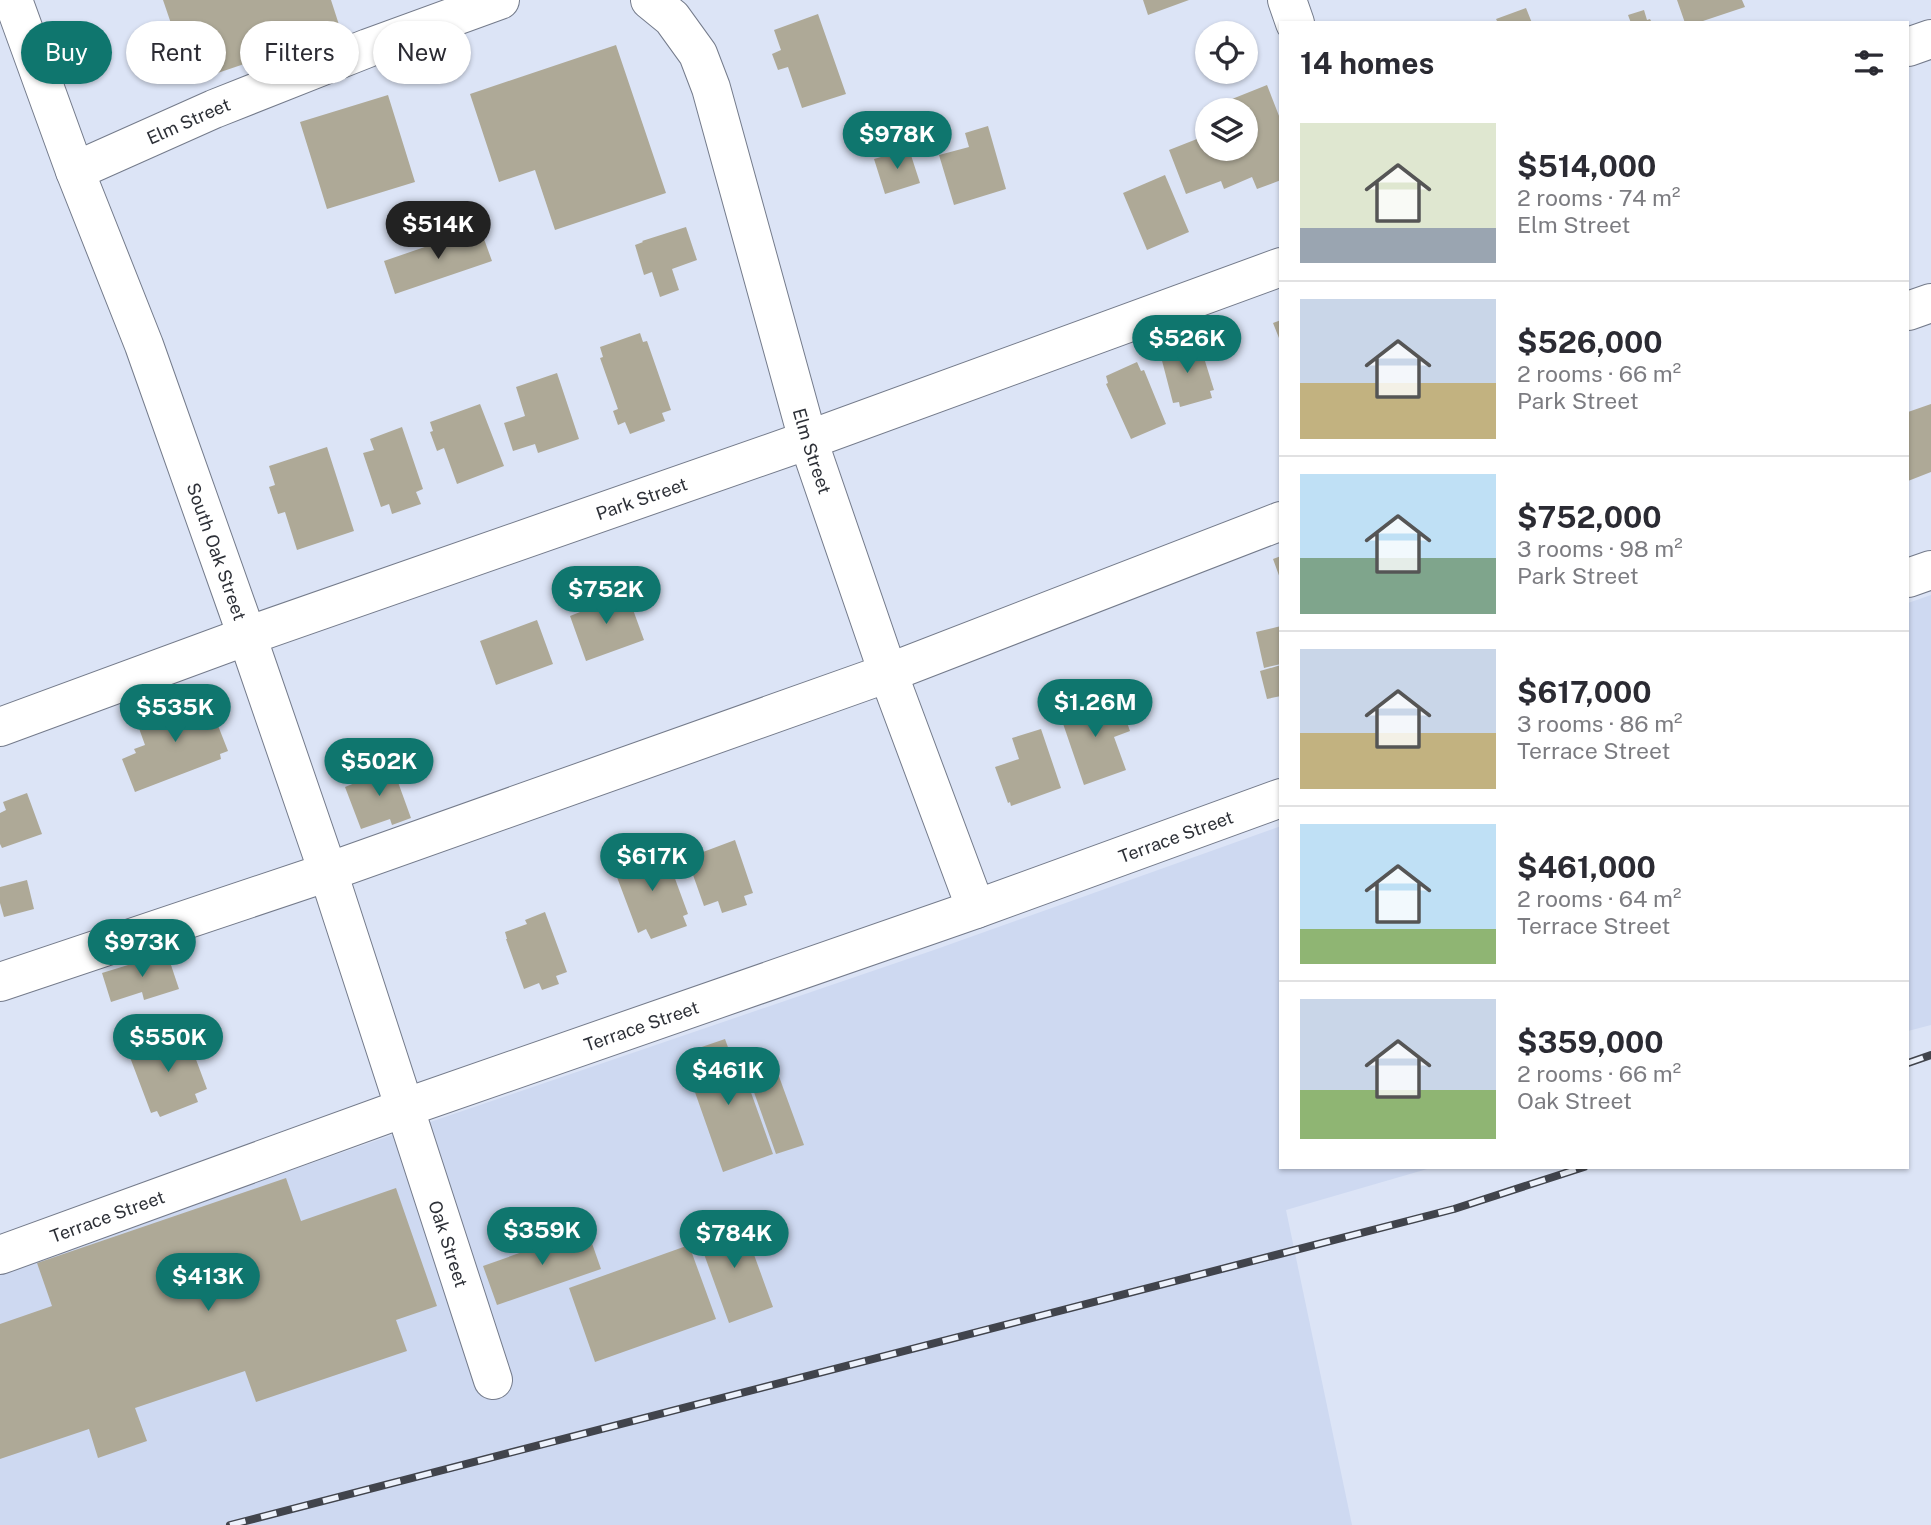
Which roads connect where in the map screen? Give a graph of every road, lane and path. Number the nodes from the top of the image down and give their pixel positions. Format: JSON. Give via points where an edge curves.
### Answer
{"nodes":[{"id":1,"x":13,"y":0,"type":"edge"},
{"id":2,"x":500,"y":0,"type":"edge"},
{"id":3,"x":650,"y":0,"type":"edge"},
{"id":4,"x":1287,"y":0,"type":"edge"},
{"id":5,"x":1293,"y":21,"type":"edge"},
{"id":6,"x":1931,"y":38,"type":"edge"},
{"id":7,"x":1909,"y":47,"type":"edge"},
{"id":8,"x":75,"y":171,"type":"junction"},
{"id":9,"x":1279,"y":268,"type":"edge"},
{"id":10,"x":1931,"y":303,"type":"edge"},
{"id":11,"x":1909,"y":311,"type":"edge"},
{"id":12,"x":807,"y":440,"type":"junction"},
{"id":13,"x":1279,"y":522,"type":"edge"},
{"id":14,"x":1931,"y":570,"type":"edge"},
{"id":15,"x":1909,"y":578,"type":"edge"},
{"id":16,"x":247,"y":636,"type":"junction"},
{"id":17,"x":888,"y":673,"type":"junction"},
{"id":18,"x":0,"y":727,"type":"edge"},
{"id":19,"x":1279,"y":799,"type":"edge"},
{"id":20,"x":328,"y":872,"type":"junction"},
{"id":21,"x":976,"y":909,"type":"junction"},
{"id":22,"x":0,"y":982,"type":"edge"},
{"id":23,"x":404,"y":1108,"type":"junction"},
{"id":24,"x":0,"y":1255,"type":"edge"},
{"id":25,"x":493,"y":1380,"type":"dead end"}],
"edges":[{"from":1,"to":8,"type":"street","name":"South Oak Street"},
{"from":2,"to":8,"type":"street","name":"Elm Street","via":[[214,109]]},
{"from":3,"to":12,"type":"street","name":"Elm Street","via":[[673,18],[698,54],[711,88]]},
{"from":4,"to":5,"type":"street"},
{"from":6,"to":7,"type":"street"},
{"from":8,"to":16,"type":"street","name":"South Oak Street","via":[[144,345]]},
{"from":9,"to":12,"type":"street","name":"Park Street"},
{"from":10,"to":11,"type":"street"},
{"from":12,"to":16,"type":"street","name":"Park Street"},
{"from":12,"to":17,"type":"street","name":"Elm Street"},
{"from":13,"to":17,"type":"street"},
{"from":14,"to":15,"type":"street"},
{"from":16,"to":18,"type":"street","name":"Park Street"},
{"from":16,"to":20,"type":"street","name":"South Oak Street"},
{"from":17,"to":20,"type":"street"},
{"from":17,"to":21,"type":"street","name":"Elm Street"},
{"from":19,"to":21,"type":"street","name":"Terrace Street"},
{"from":20,"to":22,"type":"street"},
{"from":20,"to":23,"type":"street","name":"South Oak Street"},
{"from":21,"to":23,"type":"street","name":"Terrace Street"},
{"from":23,"to":24,"type":"street","name":"Terrace Street"},
{"from":23,"to":25,"type":"street","name":"Oak Street"}]}
